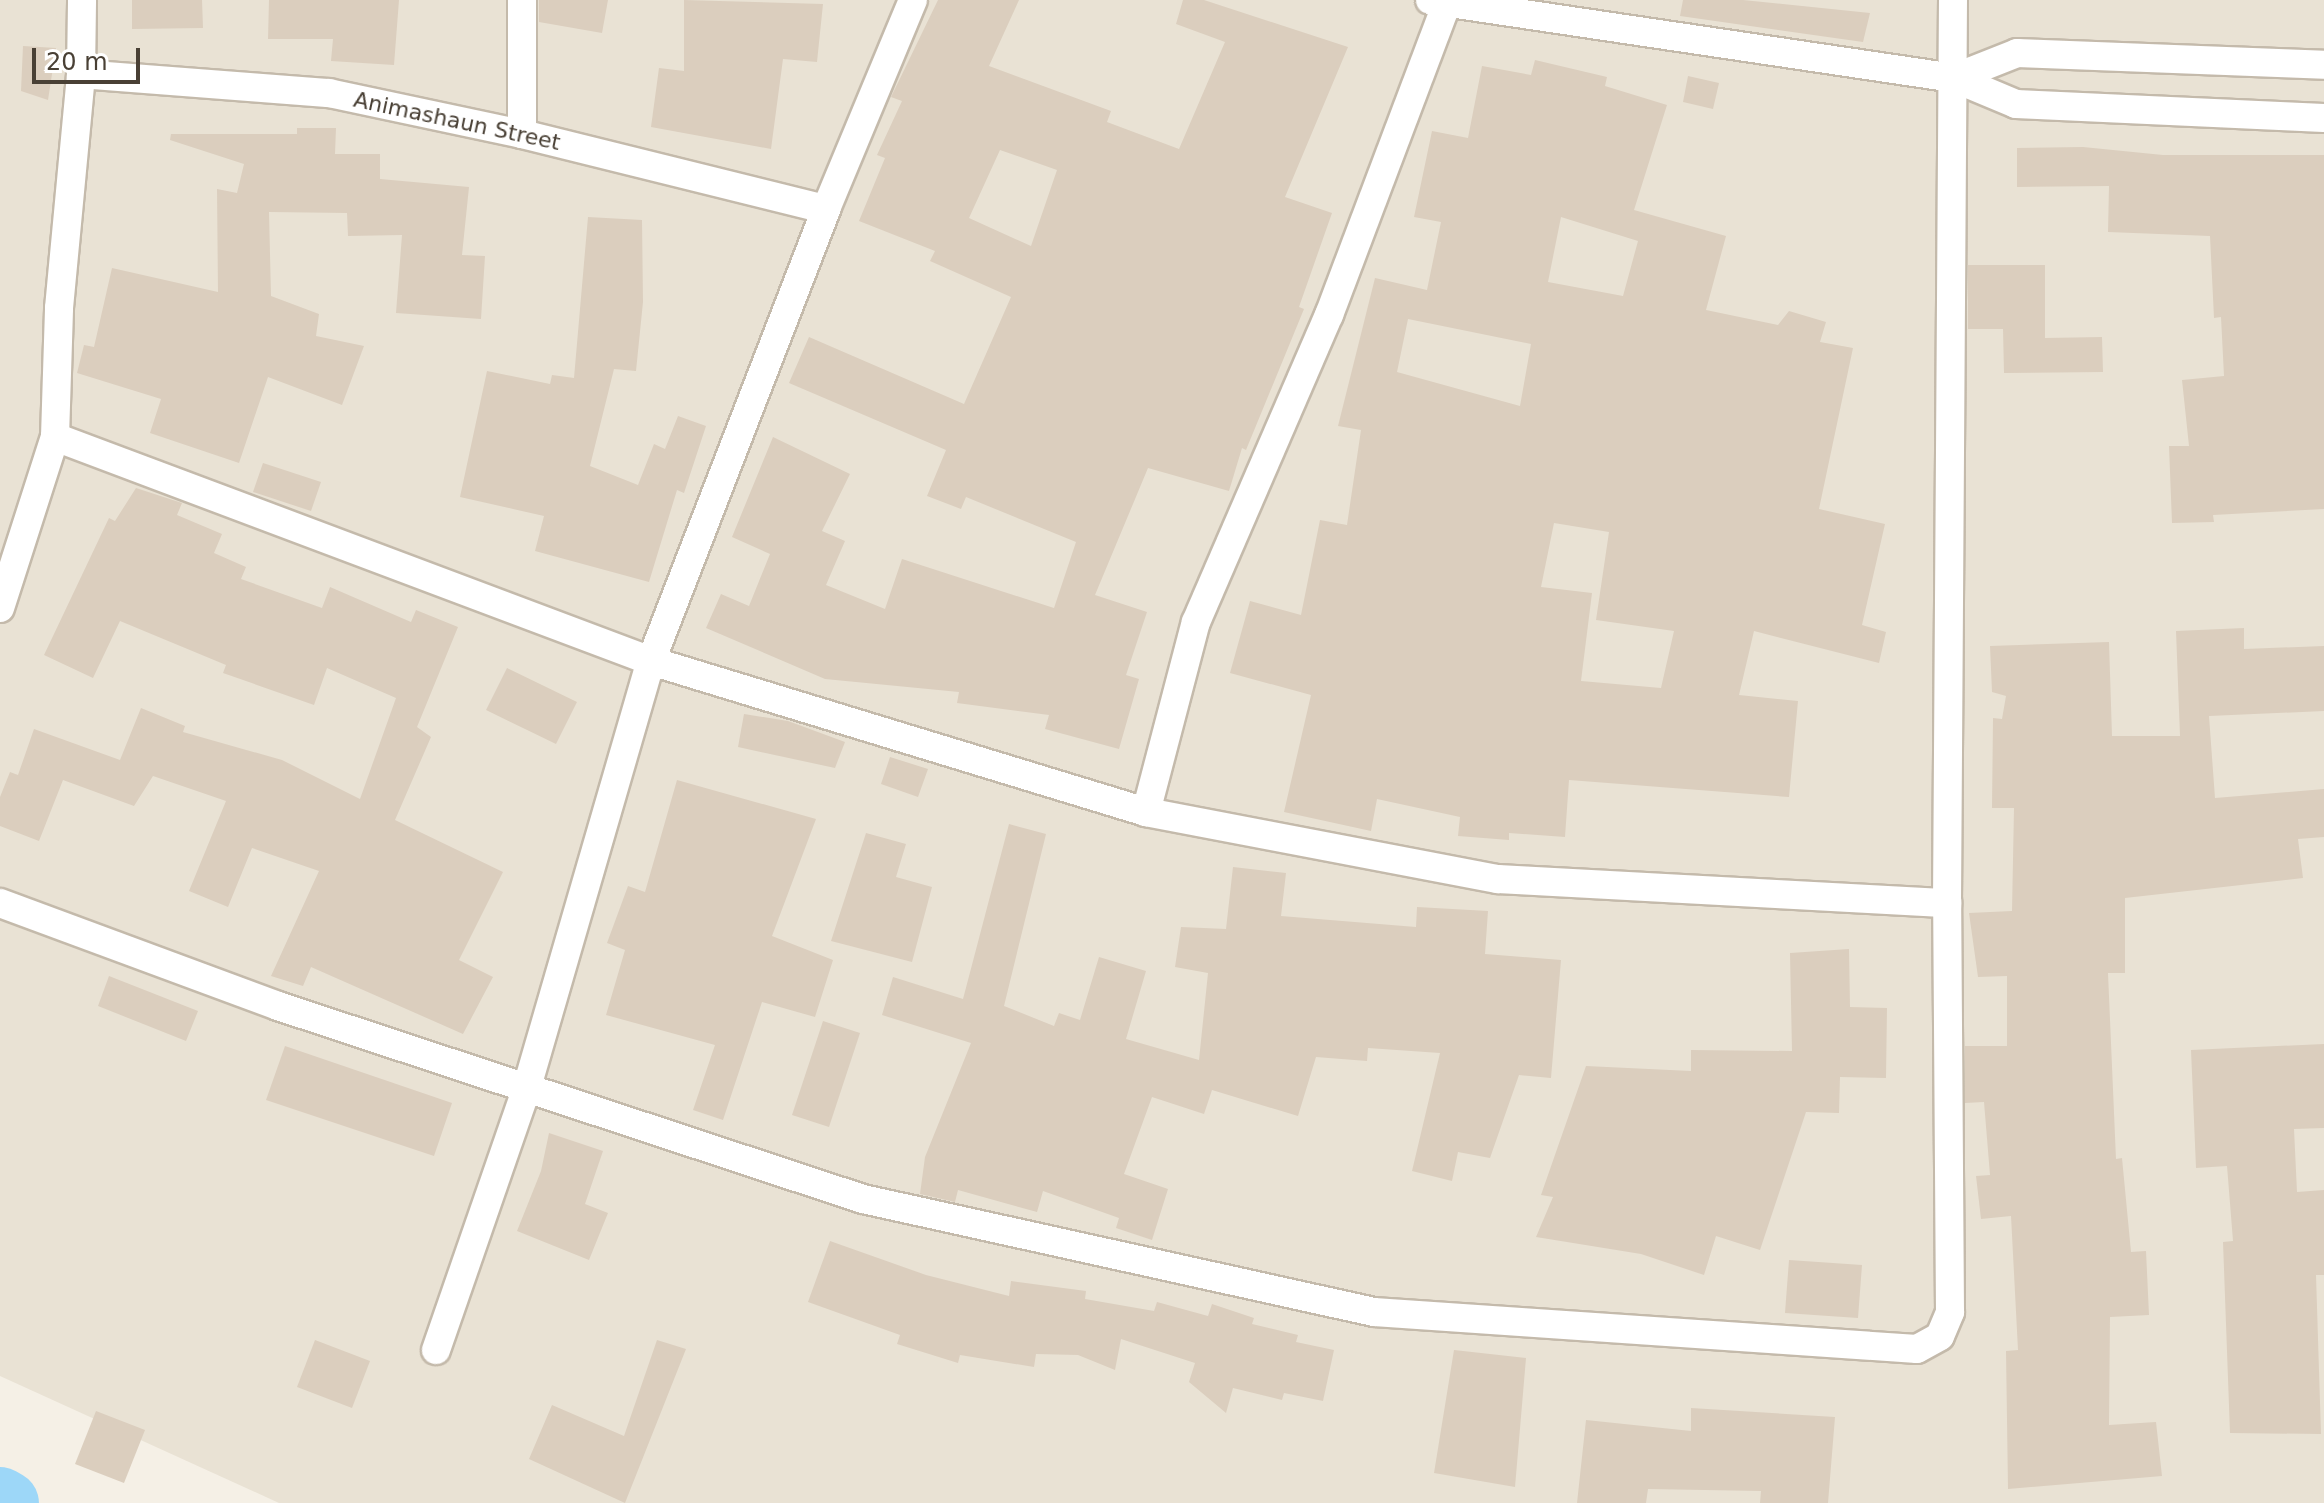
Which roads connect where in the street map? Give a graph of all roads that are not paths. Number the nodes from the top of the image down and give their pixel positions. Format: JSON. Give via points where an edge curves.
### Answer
{"nodes":[{"id":1,"x":82,"y":0,"type":"edge"},
{"id":2,"x":522,"y":0,"type":"edge"},
{"id":3,"x":913,"y":0,"type":"edge"},
{"id":4,"x":1953,"y":0,"type":"edge"},
{"id":5,"x":1438,"y":3,"type":"edge"},
{"id":6,"x":2324,"y":65,"type":"edge"},
{"id":7,"x":81,"y":74,"type":"junction"},
{"id":8,"x":1954,"y":78,"type":"junction"},
{"id":9,"x":2324,"y":118,"type":"edge"},
{"id":10,"x":522,"y":134,"type":"junction"},
{"id":11,"x":826,"y":209,"type":"junction"},
{"id":12,"x":55,"y":437,"type":"junction"},
{"id":13,"x":0,"y":608,"type":"edge"},
{"id":14,"x":651,"y":661,"type":"junction"},
{"id":15,"x":1146,"y":812,"type":"junction"},
{"id":16,"x":0,"y":903,"type":"edge"},
{"id":17,"x":1947,"y":903,"type":"junction"},
{"id":18,"x":527,"y":1087,"type":"junction"},
{"id":19,"x":436,"y":1350,"type":"dead end"}],
"edges":[{"from":1,"to":7,"type":"street"},
{"from":2,"to":10,"type":"street"},
{"from":3,"to":11,"type":"street"},
{"from":4,"to":8,"type":"street"},
{"from":5,"to":8,"type":"street"},
{"from":5,"to":15,"type":"street","via":[[1329,315],[1196,622]]},
{"from":6,"to":8,"type":"street","via":[[2017,53]]},
{"from":7,"to":10,"type":"street","name":"Animashaun Street","via":[[329,93]]},
{"from":7,"to":12,"type":"street","via":[[59,308]]},
{"from":8,"to":9,"type":"street","via":[[2016,104]]},
{"from":8,"to":17,"type":"street"},
{"from":10,"to":11,"type":"street","name":"Animashaun Street"},
{"from":11,"to":14,"type":"street"},
{"from":12,"to":13,"type":"street"},
{"from":12,"to":14,"type":"street"},
{"from":14,"to":15,"type":"street"},
{"from":14,"to":18,"type":"street"},
{"from":15,"to":17,"type":"street","via":[[1498,879]]},
{"from":16,"to":18,"type":"street","via":[[278,1006]]},
{"from":17,"to":18,"type":"street","via":[[1950,1312],[1940,1336],[1917,1349],[1374,1312],[863,1199]]},
{"from":18,"to":19,"type":"street"}]}
